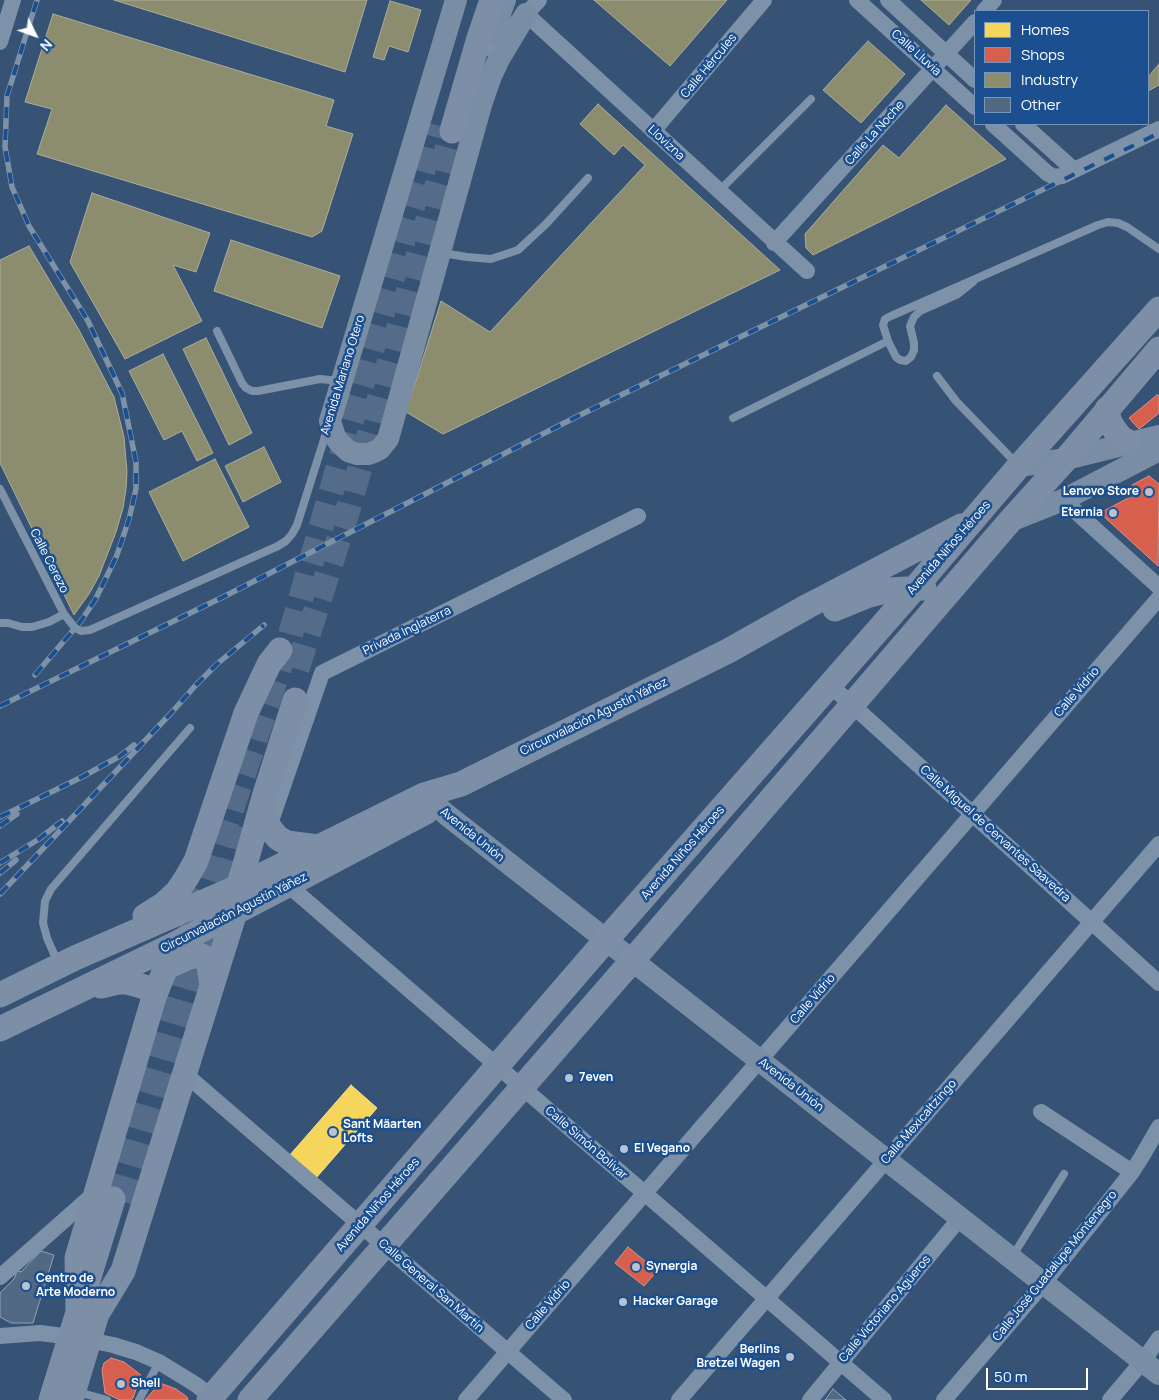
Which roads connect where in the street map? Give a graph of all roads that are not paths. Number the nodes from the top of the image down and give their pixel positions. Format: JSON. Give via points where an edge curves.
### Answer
{"nodes":[{"id":1,"x":456,"y":0,"type":"edge"},
{"id":2,"x":475,"y":0,"type":"edge"},
{"id":3,"x":492,"y":0,"type":"edge"},
{"id":4,"x":505,"y":0,"type":"edge"},
{"id":5,"x":764,"y":0,"type":"edge"},
{"id":6,"x":857,"y":0,"type":"edge"},
{"id":7,"x":888,"y":0,"type":"edge"},
{"id":8,"x":994,"y":0,"type":"edge"},
{"id":9,"x":9,"y":4,"type":"edge"},
{"id":10,"x":533,"y":7,"type":"edge"},
{"id":11,"x":985,"y":10,"type":"edge"},
{"id":12,"x":974,"y":23,"type":"edge"},
{"id":13,"x":0,"y":42,"type":"edge"},
{"id":14,"x":488,"y":48,"type":"junction"},
{"id":15,"x":947,"y":54,"type":"junction"},
{"id":16,"x":934,"y":69,"type":"junction"},
{"id":17,"x":974,"y":79,"type":"edge"},
{"id":18,"x":811,"y":98,"type":"dead end"},
{"id":19,"x":974,"y":106,"type":"edge"},
{"id":20,"x":448,"y":125,"type":"junction"},
{"id":21,"x":994,"y":125,"type":"edge"},
{"id":22,"x":1024,"y":125,"type":"edge"},
{"id":23,"x":1159,"y":129,"type":"edge"},
{"id":24,"x":653,"y":131,"type":"junction"},
{"id":25,"x":1074,"y":170,"type":"junction"},
{"id":26,"x":588,"y":178,"type":"dead end"},
{"id":27,"x":718,"y":191,"type":"junction"},
{"id":28,"x":774,"y":243,"type":"junction"},
{"id":29,"x":1159,"y":249,"type":"edge"},
{"id":30,"x":440,"y":252,"type":"junction"},
{"id":31,"x":807,"y":272,"type":"dead end"},
{"id":32,"x":978,"y":277,"type":"junction"},
{"id":33,"x":1159,"y":309,"type":"edge"},
{"id":34,"x":217,"y":331,"type":"dead end"},
{"id":35,"x":888,"y":340,"type":"junction"},
{"id":36,"x":1159,"y":349,"type":"edge"},
{"id":37,"x":937,"y":376,"type":"dead end"},
{"id":38,"x":342,"y":382,"type":"junction"},
{"id":39,"x":1108,"y":409,"type":"junction"},
{"id":40,"x":734,"y":418,"type":"dead end"},
{"id":41,"x":330,"y":421,"type":"junction"},
{"id":42,"x":1159,"y":436,"type":"edge"},
{"id":43,"x":1130,"y":443,"type":"junction"},
{"id":44,"x":1159,"y":450,"type":"edge"},
{"id":45,"x":1066,"y":459,"type":"junction"},
{"id":46,"x":1019,"y":466,"type":"junction"},
{"id":47,"x":0,"y":489,"type":"edge"},
{"id":48,"x":1063,"y":500,"type":"junction"},
{"id":49,"x":638,"y":516,"type":"dead end"},
{"id":50,"x":972,"y":521,"type":"junction"},
{"id":51,"x":1010,"y":521,"type":"junction"},
{"id":52,"x":1159,"y":587,"type":"edge"},
{"id":53,"x":915,"y":588,"type":"junction"},
{"id":54,"x":952,"y":589,"type":"junction"},
{"id":55,"x":1159,"y":598,"type":"edge"},
{"id":56,"x":64,"y":614,"type":"junction"},
{"id":57,"x":0,"y":623,"type":"edge"},
{"id":58,"x":90,"y":630,"type":"joint"},
{"id":59,"x":280,"y":650,"type":"tunnel mouth"},
{"id":60,"x":728,"y":651,"type":"junction"},
{"id":61,"x":830,"y":685,"type":"junction"},
{"id":62,"x":295,"y":700,"type":"dead end"},
{"id":63,"x":852,"y":705,"type":"junction"},
{"id":64,"x":190,"y":728,"type":"dead end"},
{"id":65,"x":264,"y":794,"type":"junction"},
{"id":66,"x":431,"y":801,"type":"junction"},
{"id":67,"x":972,"y":814,"type":"junction"},
{"id":68,"x":269,"y":828,"type":"junction"},
{"id":69,"x":1159,"y":844,"type":"edge"},
{"id":70,"x":318,"y":847,"type":"junction"},
{"id":71,"x":288,"y":886,"type":"junction"},
{"id":72,"x":238,"y":887,"type":"junction"},
{"id":73,"x":235,"y":912,"type":"junction"},
{"id":74,"x":1092,"y":922,"type":"junction"},
{"id":75,"x":606,"y":940,"type":"junction"},
{"id":76,"x":147,"y":957,"type":"junction"},
{"id":77,"x":632,"y":961,"type":"junction"},
{"id":78,"x":67,"y":962,"type":"junction"},
{"id":79,"x":1159,"y":983,"type":"edge"},
{"id":80,"x":212,"y":986,"type":"junction"},
{"id":81,"x":0,"y":995,"type":"edge"},
{"id":82,"x":154,"y":997,"type":"junction"},
{"id":83,"x":61,"y":999,"type":"junction"},
{"id":84,"x":0,"y":1030,"type":"edge"},
{"id":85,"x":759,"y":1060,"type":"junction"},
{"id":86,"x":498,"y":1066,"type":"junction"},
{"id":87,"x":185,"y":1074,"type":"junction"},
{"id":88,"x":522,"y":1087,"type":"junction"},
{"id":89,"x":1041,"y":1112,"type":"dead end"},
{"id":90,"x":1159,"y":1127,"type":"edge"},
{"id":91,"x":886,"y":1160,"type":"junction"},
{"id":92,"x":1132,"y":1172,"type":"junction"},
{"id":93,"x":1064,"y":1174,"type":"dead end"},
{"id":94,"x":645,"y":1193,"type":"junction"},
{"id":95,"x":113,"y":1198,"type":"junction"},
{"id":96,"x":960,"y":1218,"type":"junction"},
{"id":97,"x":361,"y":1225,"type":"junction"},
{"id":98,"x":384,"y":1246,"type":"junction"},
{"id":99,"x":1011,"y":1259,"type":"junction"},
{"id":100,"x":0,"y":1277,"type":"edge"},
{"id":101,"x":1043,"y":1284,"type":"junction"},
{"id":102,"x":766,"y":1298,"type":"junction"},
{"id":103,"x":88,"y":1313,"type":"junction"},
{"id":104,"x":0,"y":1336,"type":"edge"},
{"id":105,"x":1159,"y":1338,"type":"edge"},
{"id":106,"x":80,"y":1339,"type":"junction"},
{"id":107,"x":508,"y":1352,"type":"junction"},
{"id":108,"x":158,"y":1362,"type":"junction"},
{"id":109,"x":841,"y":1363,"type":"junction"},
{"id":110,"x":1151,"y":1368,"type":"edge"},
{"id":111,"x":73,"y":1396,"type":"edge"},
{"id":112,"x":213,"y":1399,"type":"edge"},
{"id":113,"x":50,"y":1400,"type":"edge"},
{"id":114,"x":108,"y":1400,"type":"edge"},
{"id":115,"x":140,"y":1400,"type":"edge"},
{"id":116,"x":250,"y":1400,"type":"edge"},
{"id":117,"x":466,"y":1400,"type":"edge"},
{"id":118,"x":564,"y":1400,"type":"edge"},
{"id":119,"x":679,"y":1400,"type":"edge"},
{"id":120,"x":810,"y":1400,"type":"edge"},
{"id":121,"x":884,"y":1400,"type":"edge"},
{"id":122,"x":944,"y":1400,"type":"edge"},
{"id":123,"x":1110,"y":1400,"type":"edge"}],
"edges":[{"from":1,"to":38,"type":"main road","name":"Avenida Mariano Otero"},
{"from":2,"to":20,"type":"main road"},
{"from":3,"to":20,"type":"main road"},
{"from":4,"to":14,"type":"main road"},
{"from":5,"to":24,"type":"street","name":"Calle Hércules"},
{"from":6,"to":16,"type":"street","name":"Calle Lluvia"},
{"from":7,"to":15,"type":"street","name":"Calle Lluvia"},
{"from":8,"to":11,"type":"street"},
{"from":9,"to":13,"type":"street"},
{"from":10,"to":14,"type":"street"},
{"from":10,"to":24,"type":"street","name":"Llovizna"},
{"from":10,"to":30,"type":"main road","via":[[491,76]]},
{"from":12,"to":15,"type":"street","name":"Calle La Noche"},
{"from":14,"to":20,"type":"main road"},
{"from":15,"to":16,"type":"street","name":"Calle La Noche"},
{"from":15,"to":17,"type":"street","name":"Calle Lluvia"},
{"from":16,"to":19,"type":"street","name":"Calle Lluvia"},
{"from":16,"to":28,"type":"street","name":"Calle La Noche"},
{"from":18,"to":27,"type":"lane"},
{"from":21,"to":25,"type":"street","via":[[1054,177]]},
{"from":22,"to":25,"type":"street"},
{"from":23,"to":25,"type":"street"},
{"from":24,"to":27,"type":"street","name":"Llovizna"},
{"from":26,"to":30,"type":"lane","via":[[518,250],[491,259]]},
{"from":27,"to":28,"type":"street","name":"Llovizna"},
{"from":28,"to":31,"type":"street","name":"Llovizna"},
{"from":29,"to":32,"type":"lane","via":[[1127,227],[1108,222]]},
{"from":30,"to":41,"type":"main road","via":[[388,439],[374,452],[357,454],[339,442]]},
{"from":32,"to":35,"type":"lane","via":[[885,319],[883,325]]},
{"from":32,"to":35,"type":"lane","via":[[958,294],[914,317],[910,326],[914,350],[906,361],[896,357]]},
{"from":33,"to":46,"type":"main road","name":"Avenida Niños Héroes"},
{"from":34,"to":38,"type":"lane","via":[[242,383],[252,391],[320,380]]},
{"from":35,"to":40,"type":"lane"},
{"from":36,"to":39,"type":"main road"},
{"from":37,"to":46,"type":"lane","via":[[956,401]]},
{"from":38,"to":41,"type":"main road","name":"Avenida Mariano Otero"},
{"from":39,"to":43,"type":"main road","via":[[1114,429]]},
{"from":39,"to":45,"type":"main road"},
{"from":41,"to":58,"type":"lane","name":"Avenida Mariano Otero","via":[[297,525],[286,541]]},
{"from":42,"to":43,"type":"main road"},
{"from":43,"to":45,"type":"main road"},
{"from":44,"to":48,"type":"main road"},
{"from":45,"to":46,"type":"main road"},
{"from":45,"to":51,"type":"main road"},
{"from":46,"to":50,"type":"main road","name":"Avenida Niños Héroes"},
{"from":47,"to":56,"type":"lane","name":"Calle Cerezo"},
{"from":48,"to":51,"type":"main road"},
{"from":48,"to":52,"type":"street"},
{"from":49,"to":68,"type":"street","name":"Privada Inglaterra","via":[[322,673]]},
{"from":50,"to":53,"type":"main road","name":"Avenida Niños Héroes"},
{"from":50,"to":60,"type":"main road","name":"Circunvalación Agustín Yáñez"},
{"from":51,"to":54,"type":"main road"},
{"from":53,"to":54,"type":"main road","name":"Circunvalación Agustín Yáñez"},
{"from":53,"to":60,"type":"main road","name":"Circunvalación Agustín Yáñez","via":[[869,595]]},
{"from":53,"to":61,"type":"main road","name":"Avenida Niños Héroes"},
{"from":54,"to":63,"type":"main road"},
{"from":55,"to":67,"type":"street","name":"Calle Vidrio"},
{"from":56,"to":57,"type":"lane","via":[[32,627]]},
{"from":56,"to":58,"type":"lane","name":"Calle Cerezo","via":[[75,628]]},
{"from":59,"to":78,"type":"main road","via":[[269,664],[246,713],[188,877],[164,904]]},
{"from":60,"to":66,"type":"main road","name":"Circunvalación Agustín Yáñez"},
{"from":61,"to":63,"type":"street","name":"Calle Miguel de Cervantes Saavedra"},
{"from":61,"to":75,"type":"main road","name":"Avenida Niños Héroes"},
{"from":62,"to":65,"type":"main road"},
{"from":63,"to":67,"type":"street","name":"Calle Miguel de Cervantes Saavedra"},
{"from":63,"to":77,"type":"main road"},
{"from":64,"to":78,"type":"lane","via":[[51,889],[45,900],[43,923],[48,938]]},
{"from":65,"to":68,"type":"main road"},
{"from":65,"to":72,"type":"main road"},
{"from":66,"to":70,"type":"main road","name":"Circunvalación Agustín Yáñez"},
{"from":66,"to":71,"type":"main road","name":"Circunvalación Agustín Yáñez"},
{"from":66,"to":75,"type":"main road","name":"Avenida Unión"},
{"from":67,"to":74,"type":"street","name":"Calle Miguel de Cervantes Saavedra"},
{"from":67,"to":85,"type":"street","name":"Calle Vidrio"},
{"from":68,"to":70,"type":"main road","via":[[287,843]]},
{"from":69,"to":74,"type":"street","name":"Calle Mexicaltzingo"},
{"from":70,"to":72,"type":"main road","name":"Circunvalación Agustín Yáñez"},
{"from":71,"to":73,"type":"main road","name":"Circunvalación Agustín Yáñez"},
{"from":71,"to":86,"type":"street","name":"Calle Simón Bolívar"},
{"from":72,"to":76,"type":"main road","via":[[226,901],[170,935]]},
{"from":72,"to":78,"type":"main road","name":"Circunvalación Agustín Yáñez"},
{"from":73,"to":76,"type":"main road","name":"Circunvalación Agustín Yáñez"},
{"from":73,"to":80,"type":"main road"},
{"from":74,"to":79,"type":"street","name":"Calle Miguel de Cervantes Saavedra"},
{"from":74,"to":91,"type":"street","name":"Calle Mexicaltzingo"},
{"from":75,"to":77,"type":"main road","name":"Avenida Unión"},
{"from":75,"to":86,"type":"main road","name":"Avenida Niños Héroes"},
{"from":76,"to":83,"type":"main road","name":"Circunvalación Agustín Yáñez"},
{"from":77,"to":85,"type":"main road","name":"Avenida Unión"},
{"from":77,"to":88,"type":"main road"},
{"from":78,"to":81,"type":"main road","name":"Circunvalación Agustín Yáñez"},
{"from":80,"to":82,"type":"main road","via":[[206,960],[196,955],[166,968]]},
{"from":80,"to":87,"type":"main road"},
{"from":82,"to":83,"type":"main road","via":[[148,988],[118,982]]},
{"from":82,"to":95,"type":"main road"},
{"from":83,"to":84,"type":"main road","name":"Circunvalación Agustín Yáñez"},
{"from":85,"to":91,"type":"main road","name":"Avenida Unión"},
{"from":85,"to":94,"type":"street","name":"Calle Vidrio"},
{"from":86,"to":88,"type":"street","name":"Calle Simón Bolívar"},
{"from":86,"to":97,"type":"main road","name":"Avenida Niños Héroes"},
{"from":87,"to":97,"type":"street","name":"Calle General San Martín"},
{"from":87,"to":103,"type":"main road","via":[[123,1271]]},
{"from":88,"to":94,"type":"street","name":"Calle Simón Bolívar"},
{"from":88,"to":98,"type":"main road"},
{"from":89,"to":92,"type":"street"},
{"from":90,"to":92,"type":"street","name":"Calle José Guadalupe Montenegro"},
{"from":91,"to":96,"type":"main road","name":"Avenida Unión"},
{"from":91,"to":102,"type":"street","name":"Calle Mexicaltzingo"},
{"from":92,"to":101,"type":"street","name":"Calle José Guadalupe Montenegro"},
{"from":93,"to":99,"type":"lane"},
{"from":94,"to":102,"type":"street","name":"Calle Simón Bolívar"},
{"from":94,"to":107,"type":"street","name":"Calle Vidrio"},
{"from":95,"to":100,"type":"street"},
{"from":95,"to":103,"type":"main road"},
{"from":95,"to":103,"type":"main road","via":[[77,1258]]},
{"from":96,"to":99,"type":"main road","name":"Avenida Unión"},
{"from":96,"to":109,"type":"street","name":"Calle Victoriano Agüeros"},
{"from":97,"to":98,"type":"street","name":"Calle General San Martín"},
{"from":97,"to":112,"type":"main road","name":"Avenida Niños Héroes"},
{"from":98,"to":107,"type":"street","name":"Calle General San Martín"},
{"from":98,"to":116,"type":"main road"},
{"from":99,"to":101,"type":"main road","name":"Avenida Unión"},
{"from":101,"to":110,"type":"main road","name":"Avenida Unión"},
{"from":101,"to":122,"type":"street","name":"Calle José Guadalupe Montenegro"},
{"from":102,"to":109,"type":"street","name":"Calle Simón Bolívar"},
{"from":102,"to":119,"type":"street","name":"Calle Mexicaltzingo"},
{"from":103,"to":106,"type":"main road"},
{"from":104,"to":106,"type":"street","via":[[40,1333]]},
{"from":105,"to":110,"type":"street"},
{"from":106,"to":108,"type":"street","via":[[113,1345]]},
{"from":106,"to":111,"type":"main road"},
{"from":106,"to":113,"type":"main road"},
{"from":107,"to":117,"type":"street","name":"Calle Vidrio"},
{"from":107,"to":118,"type":"street","name":"Calle General San Martín"},
{"from":108,"to":112,"type":"street","via":[[184,1376]]},
{"from":108,"to":115,"type":"lane"},
{"from":109,"to":120,"type":"street","name":"Calle Victoriano Agüeros"},
{"from":109,"to":121,"type":"street","name":"Calle Simón Bolívar"},
{"from":110,"to":123,"type":"street"},
{"from":111,"to":114,"type":"lane"}]}
